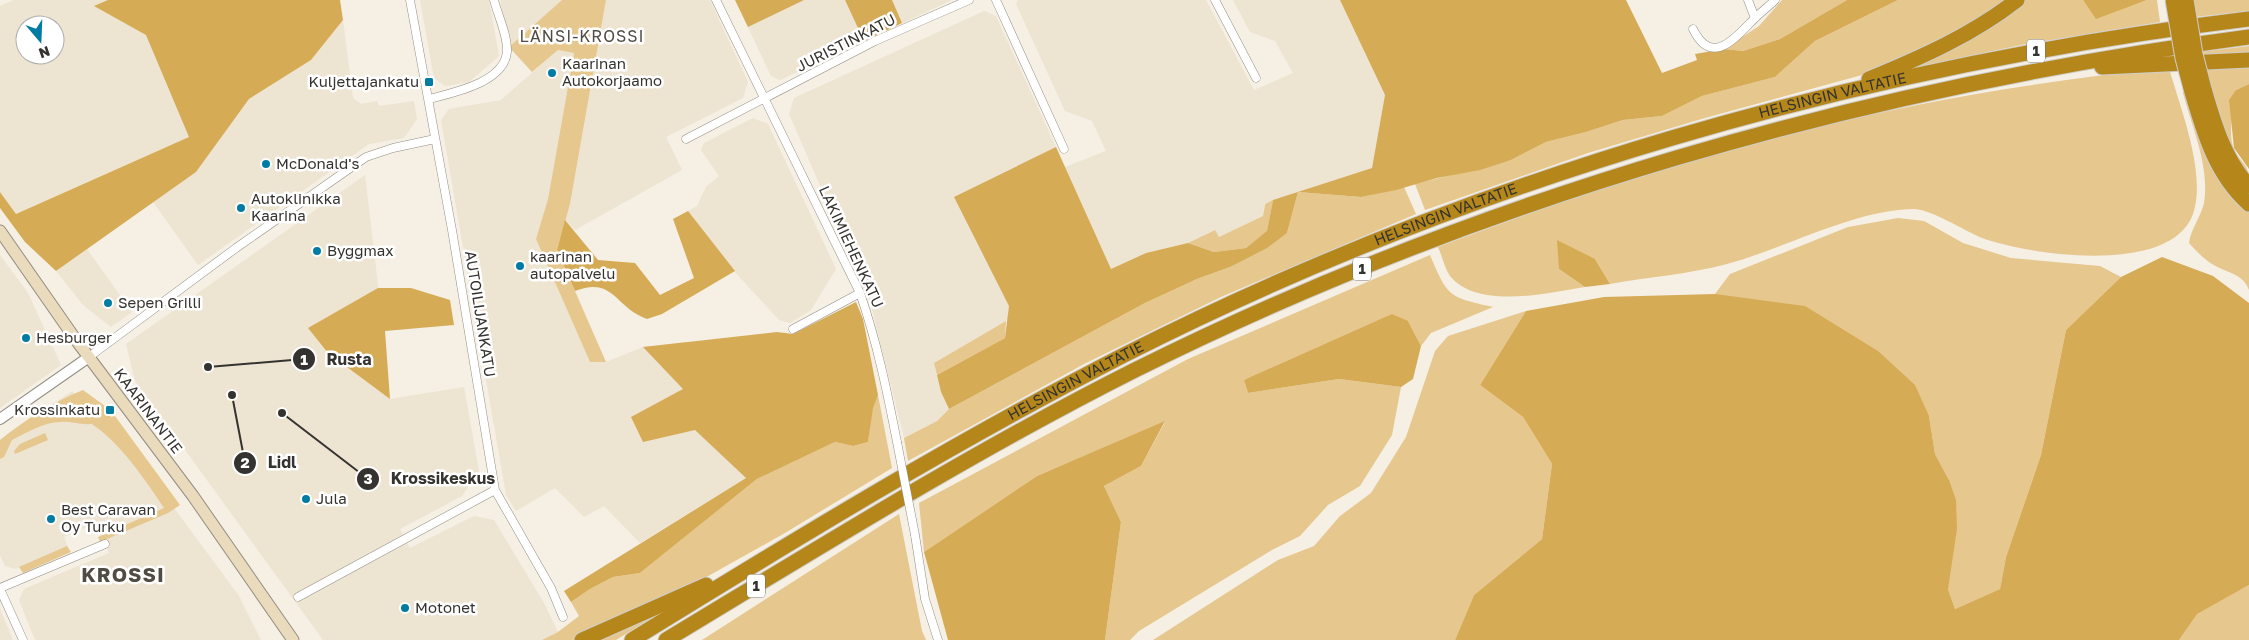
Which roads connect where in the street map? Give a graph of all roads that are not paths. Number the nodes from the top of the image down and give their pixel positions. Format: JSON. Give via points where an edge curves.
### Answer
{"nodes":[{"id":1,"x":410,"y":0,"type":"edge"},
{"id":2,"x":494,"y":0,"type":"edge"},
{"id":3,"x":716,"y":0,"type":"edge"},
{"id":4,"x":969,"y":0,"type":"edge"},
{"id":5,"x":996,"y":0,"type":"edge"},
{"id":6,"x":1215,"y":0,"type":"edge"},
{"id":7,"x":1748,"y":0,"type":"edge"},
{"id":8,"x":1775,"y":0,"type":"edge"},
{"id":9,"x":2017,"y":0,"type":"edge"},
{"id":10,"x":2173,"y":0,"type":"edge"},
{"id":11,"x":2186,"y":0,"type":"edge"},
{"id":12,"x":1755,"y":18,"type":"junction"},
{"id":13,"x":2249,"y":19,"type":"edge"},
{"id":14,"x":1693,"y":29,"type":"dead end"},
{"id":15,"x":2249,"y":37,"type":"edge"},
{"id":16,"x":2249,"y":60,"type":"edge"},
{"id":17,"x":2038,"y":69,"type":"junction"},
{"id":18,"x":1256,"y":78,"type":"dead end"},
{"id":19,"x":2198,"y":90,"type":"junction"},
{"id":20,"x":1826,"y":97,"type":"junction"},
{"id":21,"x":429,"y":100,"type":"junction"},
{"id":22,"x":764,"y":100,"type":"junction"},
{"id":23,"x":686,"y":139,"type":"dead end"},
{"id":24,"x":436,"y":140,"type":"junction"},
{"id":25,"x":1064,"y":149,"type":"dead end"},
{"id":26,"x":2249,"y":186,"type":"edge"},
{"id":27,"x":2249,"y":204,"type":"edge"},
{"id":28,"x":0,"y":231,"type":"edge"},
{"id":29,"x":860,"y":293,"type":"junction"},
{"id":30,"x":793,"y":328,"type":"dead end"},
{"id":31,"x":89,"y":357,"type":"junction"},
{"id":32,"x":0,"y":419,"type":"edge"},
{"id":33,"x":495,"y":490,"type":"junction"},
{"id":34,"x":105,"y":544,"type":"dead end"},
{"id":35,"x":756,"y":564,"type":"junction"},
{"id":36,"x":253,"y":584,"type":"junction"},
{"id":37,"x":0,"y":588,"type":"edge"},
{"id":38,"x":298,"y":597,"type":"dead end"},
{"id":39,"x":563,"y":617,"type":"dead end"},
{"id":40,"x":23,"y":640,"type":"edge"},
{"id":41,"x":284,"y":640,"type":"edge"},
{"id":42,"x":294,"y":640,"type":"edge"},
{"id":43,"x":582,"y":640,"type":"edge"},
{"id":44,"x":632,"y":640,"type":"edge"},
{"id":45,"x":666,"y":640,"type":"edge"},
{"id":46,"x":938,"y":640,"type":"edge"}],
"edges":[{"from":1,"to":21,"type":"street","name":"AUTOILIJANKATU"},
{"from":2,"to":21,"type":"street","via":[[507,53],[502,65],[472,87]]},
{"from":3,"to":22,"type":"street","name":"LAKIMIEHENKATU"},
{"from":4,"to":22,"type":"street","name":"JURISTINKATU","via":[[875,42]]},
{"from":5,"to":25,"type":"street"},
{"from":6,"to":18,"type":"street"},
{"from":7,"to":12,"type":"street"},
{"from":8,"to":12,"type":"street"},
{"from":9,"to":20,"type":"highway","via":[[1945,47]]},
{"from":10,"to":19,"type":"highway","bridge":true,"via":[[2183,58]]},
{"from":11,"to":19,"type":"highway","bridge":true},
{"from":12,"to":14,"type":"street","via":[[1734,40],[1718,47],[1703,43]]},
{"from":13,"to":20,"type":"highway","name":"HELSINGIN VALTATIE","number":"1","via":[[2037,51]]},
{"from":15,"to":17,"type":"highway","name":"HELSINGIN VALTATIE","number":"1"},
{"from":16,"to":17,"type":"highway"},
{"from":17,"to":45,"type":"highway","name":"HELSINGIN VALTATIE","number":"1","via":[[1831,115],[1652,164],[1490,219],[1315,288],[1144,366],[1020,430]]},
{"from":19,"to":26,"type":"highway","via":[[2226,151]]},
{"from":19,"to":27,"type":"highway","via":[[2215,158],[2231,185]]},
{"from":20,"to":35,"type":"highway","name":"HELSINGIN VALTATIE","number":"1","via":[[1647,146],[1505,193],[1255,293],[1128,353],[1017,412],[929,460]]},
{"from":21,"to":24,"type":"street","name":"AUTOILIJANKATU"},
{"from":22,"to":23,"type":"street","name":"JURISTINKATU"},
{"from":22,"to":29,"type":"street","name":"LAKIMIEHENKATU"},
{"from":24,"to":31,"type":"street","via":[[366,157]]},
{"from":24,"to":33,"type":"street","name":"AUTOILIJANKATU"},
{"from":28,"to":31,"type":"main road","name":"KAARINANTIE"},
{"from":29,"to":30,"type":"street"},
{"from":29,"to":46,"type":"street","name":"LAKIMIEHENKATU","bridge":true,"via":[[878,351],[925,599]]},
{"from":31,"to":32,"type":"street"},
{"from":31,"to":36,"type":"main road","name":"KAARINANTIE","via":[[193,496]]},
{"from":33,"to":38,"type":"street"},
{"from":33,"to":39,"type":"street","name":"AUTOILIJANKATU","via":[[551,588]]},
{"from":34,"to":37,"type":"street"},
{"from":35,"to":43,"type":"highway"},
{"from":35,"to":44,"type":"highway","name":"HELSINGIN VALTATIE","number":"1"},
{"from":36,"to":41,"type":"main road","name":"KAARINANTIE"},
{"from":36,"to":42,"type":"main road","name":"KAARINANTIE"},
{"from":37,"to":40,"type":"street"}]}
